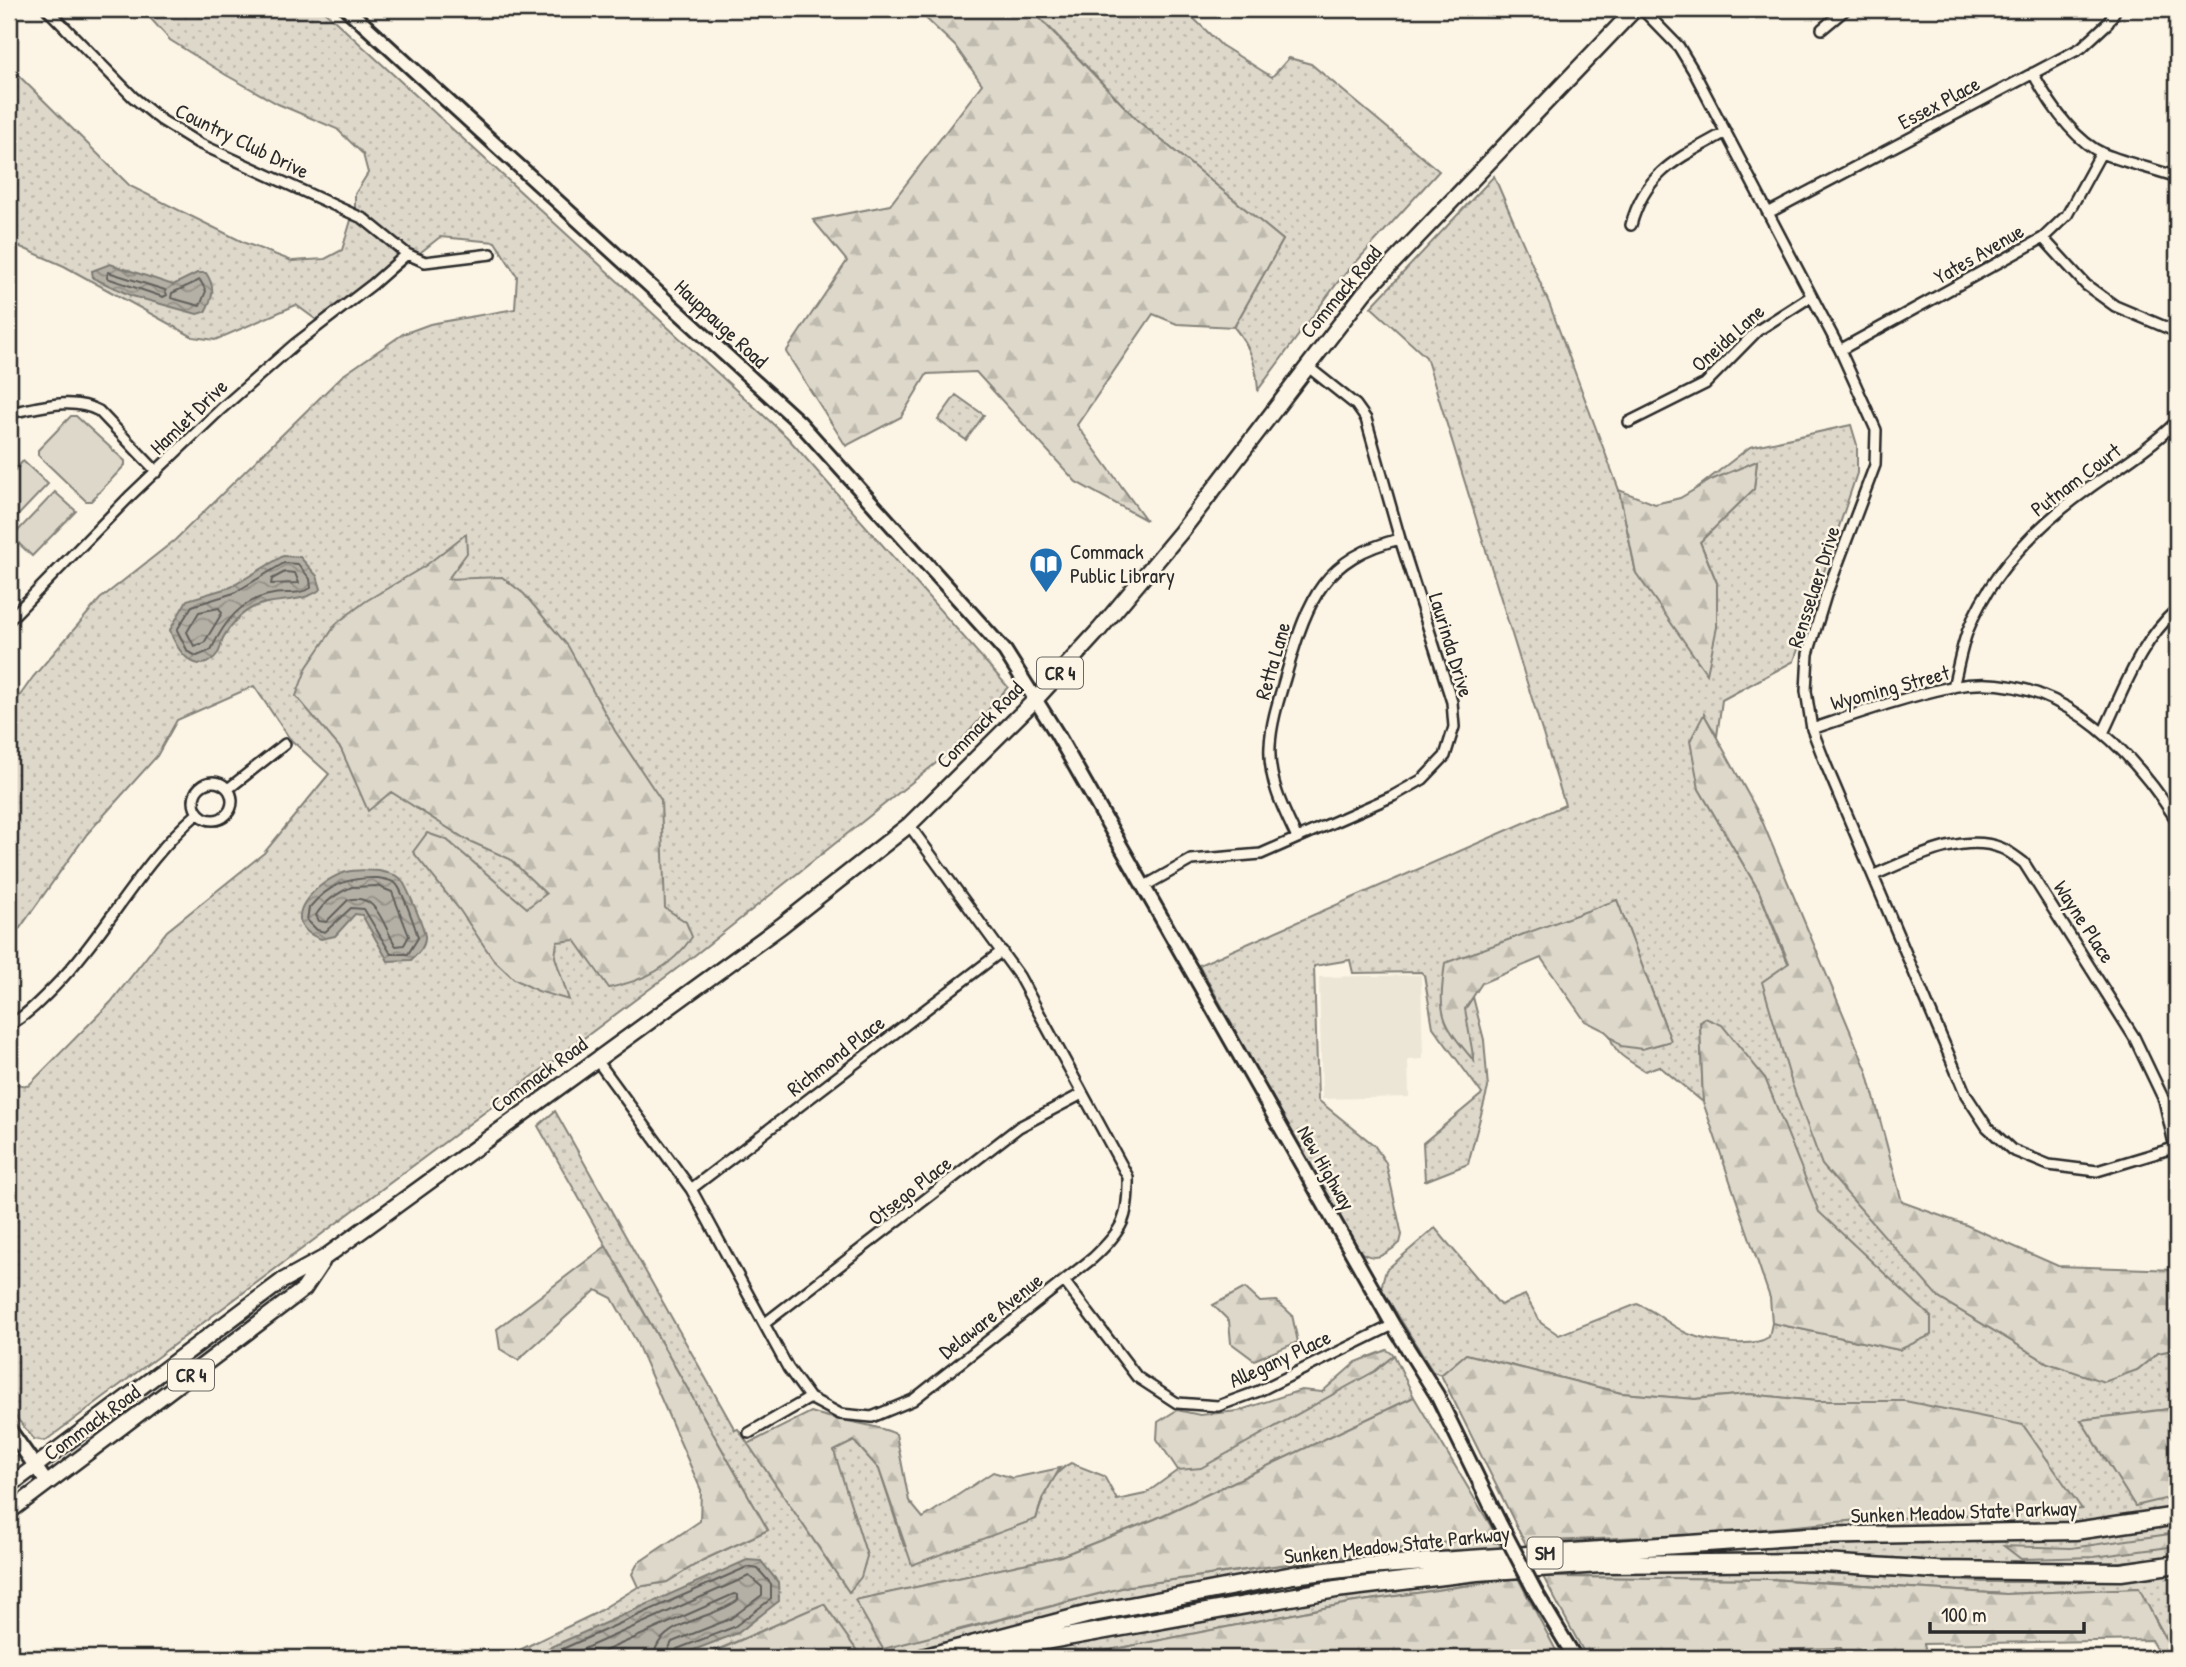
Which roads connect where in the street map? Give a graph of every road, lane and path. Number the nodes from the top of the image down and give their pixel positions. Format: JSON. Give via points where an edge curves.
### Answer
{"nodes":[{"id":1,"x":47,"y":9,"type":"edge"},
{"id":2,"x":347,"y":9,"type":"edge"},
{"id":3,"x":1635,"y":9,"type":"edge"},
{"id":4,"x":1642,"y":9,"type":"edge"},
{"id":5,"x":1846,"y":9,"type":"edge"},
{"id":6,"x":2116,"y":9,"type":"edge"},
{"id":7,"x":1822,"y":29,"type":"dead end"},
{"id":8,"x":2033,"y":72,"type":"junction"},
{"id":9,"x":1726,"y":132,"type":"junction"},
{"id":10,"x":2101,"y":153,"type":"junction"},
{"id":11,"x":2177,"y":177,"type":"edge"},
{"id":12,"x":1768,"y":213,"type":"junction"},
{"id":13,"x":1631,"y":225,"type":"dead end"},
{"id":14,"x":2043,"y":238,"type":"junction"},
{"id":15,"x":407,"y":254,"type":"junction"},
{"id":16,"x":491,"y":254,"type":"dead end"},
{"id":17,"x":1810,"y":297,"type":"junction"},
{"id":18,"x":2177,"y":332,"type":"edge"},
{"id":19,"x":1840,"y":350,"type":"junction"},
{"id":20,"x":1307,"y":366,"type":"junction"},
{"id":21,"x":9,"y":413,"type":"edge"},
{"id":22,"x":2177,"y":421,"type":"edge"},
{"id":23,"x":1629,"y":422,"type":"dead end"},
{"id":24,"x":157,"y":472,"type":"junction"},
{"id":25,"x":1400,"y":539,"type":"junction"},
{"id":26,"x":2177,"y":609,"type":"edge"},
{"id":27,"x":9,"y":620,"type":"edge"},
{"id":28,"x":1953,"y":687,"type":"junction"},
{"id":29,"x":1036,"y":699,"type":"junction"},
{"id":30,"x":1812,"y":729,"type":"junction"},
{"id":31,"x":2104,"y":731,"type":"junction"},
{"id":32,"x":285,"y":744,"type":"dead end"},
{"id":33,"x":228,"y":789,"type":"junction"},
{"id":34,"x":197,"y":814,"type":"junction"},
{"id":35,"x":2177,"y":821,"type":"edge"},
{"id":36,"x":909,"y":825,"type":"junction"},
{"id":37,"x":1297,"y":838,"type":"junction"},
{"id":38,"x":1874,"y":875,"type":"junction"},
{"id":39,"x":1143,"y":887,"type":"junction"},
{"id":40,"x":1002,"y":951,"type":"junction"},
{"id":41,"x":9,"y":1025,"type":"edge"},
{"id":42,"x":596,"y":1059,"type":"junction"},
{"id":43,"x":1082,"y":1094,"type":"junction"},
{"id":44,"x":2176,"y":1147,"type":"edge"},
{"id":45,"x":691,"y":1189,"type":"junction"},
{"id":46,"x":324,"y":1258,"type":"junction"},
{"id":47,"x":1063,"y":1281,"type":"junction"},
{"id":48,"x":764,"y":1324,"type":"junction"},
{"id":49,"x":1393,"y":1325,"type":"junction"},
{"id":50,"x":810,"y":1398,"type":"junction"},
{"id":51,"x":9,"y":1429,"type":"edge"},
{"id":52,"x":749,"y":1433,"type":"dead end"},
{"id":53,"x":36,"y":1465,"type":"junction"},
{"id":54,"x":47,"y":1483,"type":"junction"},
{"id":55,"x":9,"y":1486,"type":"edge"},
{"id":56,"x":9,"y":1512,"type":"edge"},
{"id":57,"x":2177,"y":1516,"type":"edge"},
{"id":58,"x":2177,"y":1564,"type":"edge"},
{"id":59,"x":922,"y":1658,"type":"edge"},
{"id":60,"x":981,"y":1658,"type":"edge"},
{"id":61,"x":1575,"y":1658,"type":"edge"}],
"edges":[{"from":1,"to":15,"type":"street","name":"Country Club Drive","via":[[160,120],[198,143],[364,219]]},
{"from":2,"to":29,"type":"street","name":"Hauppauge Road","via":[[800,424],[1005,651]]},
{"from":3,"to":20,"type":"main road","name":"Commack Road","number":"CR 4","via":[[1364,293]]},
{"from":4,"to":9,"type":"street","name":"Rensselaer Drive","via":[[1679,47]]},
{"from":5,"to":7,"type":"street"},
{"from":6,"to":8,"type":"street","name":"Essex Place","via":[[2081,48]]},
{"from":8,"to":10,"type":"street","via":[[2048,102]]},
{"from":8,"to":12,"type":"street","name":"Essex Place"},
{"from":9,"to":12,"type":"street","name":"Rensselaer Drive"},
{"from":9,"to":13,"type":"street","via":[[1671,163],[1652,181],[1638,199]]},
{"from":10,"to":11,"type":"street"},
{"from":10,"to":14,"type":"street","name":"Yates Avenue","via":[[2067,215]]},
{"from":12,"to":17,"type":"street","name":"Rensselaer Drive"},
{"from":14,"to":18,"type":"street","via":[[2086,285],[2115,306]]},
{"from":14,"to":19,"type":"street","name":"Yates Avenue"},
{"from":15,"to":16,"type":"street","via":[[425,262]]},
{"from":15,"to":24,"type":"street","name":"Hamlet Drive","via":[[275,361]]},
{"from":17,"to":19,"type":"street","name":"Rensselaer Drive"},
{"from":17,"to":23,"type":"street","name":"Oneida Lane","via":[[1757,331],[1705,384]]},
{"from":19,"to":30,"type":"street","name":"Rensselaer Drive","via":[[1876,430],[1875,465],[1808,654],[1806,691]]},
{"from":20,"to":25,"type":"street","name":"Laurinda Drive","via":[[1356,405],[1366,419]]},
{"from":20,"to":29,"type":"main road","name":"Commack Road","number":"CR 4","via":[[1181,532]]},
{"from":21,"to":24,"type":"street","via":[[60,404],[89,406]]},
{"from":22,"to":28,"type":"street","name":"Putnam Court","via":[[2150,447],[2046,521],[2006,564],[1968,631]]},
{"from":24,"to":27,"type":"street","name":"Hamlet Drive"},
{"from":25,"to":37,"type":"street","name":"Retta Lane","via":[[1380,544],[1340,566],[1322,584],[1304,614],[1270,747],[1274,788]]},
{"from":25,"to":37,"type":"street","name":"Laurinda Drive","via":[[1452,702],[1454,727],[1446,756],[1423,779],[1393,796]]},
{"from":26,"to":31,"type":"street","via":[[2154,632],[2136,662]]},
{"from":28,"to":30,"type":"street","name":"Wyoming Street"},
{"from":28,"to":31,"type":"street","name":"Wyoming Street","via":[[1995,686],[2043,694]]},
{"from":29,"to":36,"type":"main road","name":"Commack Road","number":"CR 4"},
{"from":29,"to":39,"type":"street","name":"New Highway"},
{"from":30,"to":38,"type":"street","name":"Rensselaer Drive"},
{"from":31,"to":35,"type":"street","name":"Wyoming Street"},
{"from":32,"to":33,"type":"street"},
{"from":33,"to":34,"type":"street","via":[[231,807],[224,816],[216,820]]},
{"from":33,"to":34,"type":"street","via":[[214,782],[201,787],[193,798]]},
{"from":34,"to":41,"type":"street","via":[[173,836],[81,958]]},
{"from":36,"to":40,"type":"street","name":"Delaware Avenue"},
{"from":36,"to":42,"type":"main road","name":"Commack Road","number":"CR 4","via":[[781,926]]},
{"from":37,"to":39,"type":"street","name":"Laurinda Drive","via":[[1261,854],[1191,860]]},
{"from":38,"to":44,"type":"street","name":"Rensselaer Drive","via":[[1966,1095],[2011,1150],[2049,1165],[2096,1171]]},
{"from":38,"to":44,"type":"street","name":"Wayne Place","via":[[1926,853],[1967,844],[2000,847],[2024,863],[2134,1037],[2164,1100]]},
{"from":39,"to":49,"type":"street","name":"New Highway"},
{"from":40,"to":43,"type":"street","name":"Delaware Avenue"},
{"from":40,"to":45,"type":"street","name":"Richmond Place"},
{"from":42,"to":45,"type":"street","name":"Delaware Avenue"},
{"from":42,"to":46,"type":"main road","name":"Commack Road","number":"CR 4"},
{"from":43,"to":47,"type":"street","name":"Delaware Avenue","via":[[1128,1177],[1129,1206],[1119,1234]]},
{"from":43,"to":48,"type":"street","name":"Otsego Place","via":[[1019,1127]]},
{"from":45,"to":48,"type":"street","name":"Delaware Avenue"},
{"from":46,"to":53,"type":"main road","name":"Commack Road","number":"CR 4","via":[[282,1282]]},
{"from":46,"to":54,"type":"main road","name":"Commack Road","number":"CR 4","via":[[304,1289]]},
{"from":47,"to":49,"type":"street","name":"Allegany Place","via":[[1137,1377],[1177,1403],[1218,1406],[1259,1391]]},
{"from":47,"to":50,"type":"street","name":"Delaware Avenue","via":[[914,1400],[872,1417],[840,1413]]},
{"from":48,"to":50,"type":"street","name":"Delaware Avenue"},
{"from":49,"to":61,"type":"street","name":"New Highway","bridge":true,"via":[[1437,1395],[1536,1593]]},
{"from":50,"to":52,"type":"street"},
{"from":51,"to":53,"type":"street"},
{"from":53,"to":54,"type":"street"},
{"from":53,"to":55,"type":"main road","name":"Commack Road","number":"CR 4"},
{"from":54,"to":56,"type":"main road","name":"Commack Road","number":"CR 4"},
{"from":57,"to":59,"type":"highway","name":"Sunken Meadow State Parkway","number":"SM","via":[[2075,1531],[1808,1536],[1367,1566],[1093,1613]]},
{"from":58,"to":60,"type":"highway","name":"Sunken Meadow State Parkway","number":"SM","via":[[2121,1572],[1937,1570],[1807,1562],[1601,1564],[1477,1572],[1322,1591],[1044,1641]]}]}
